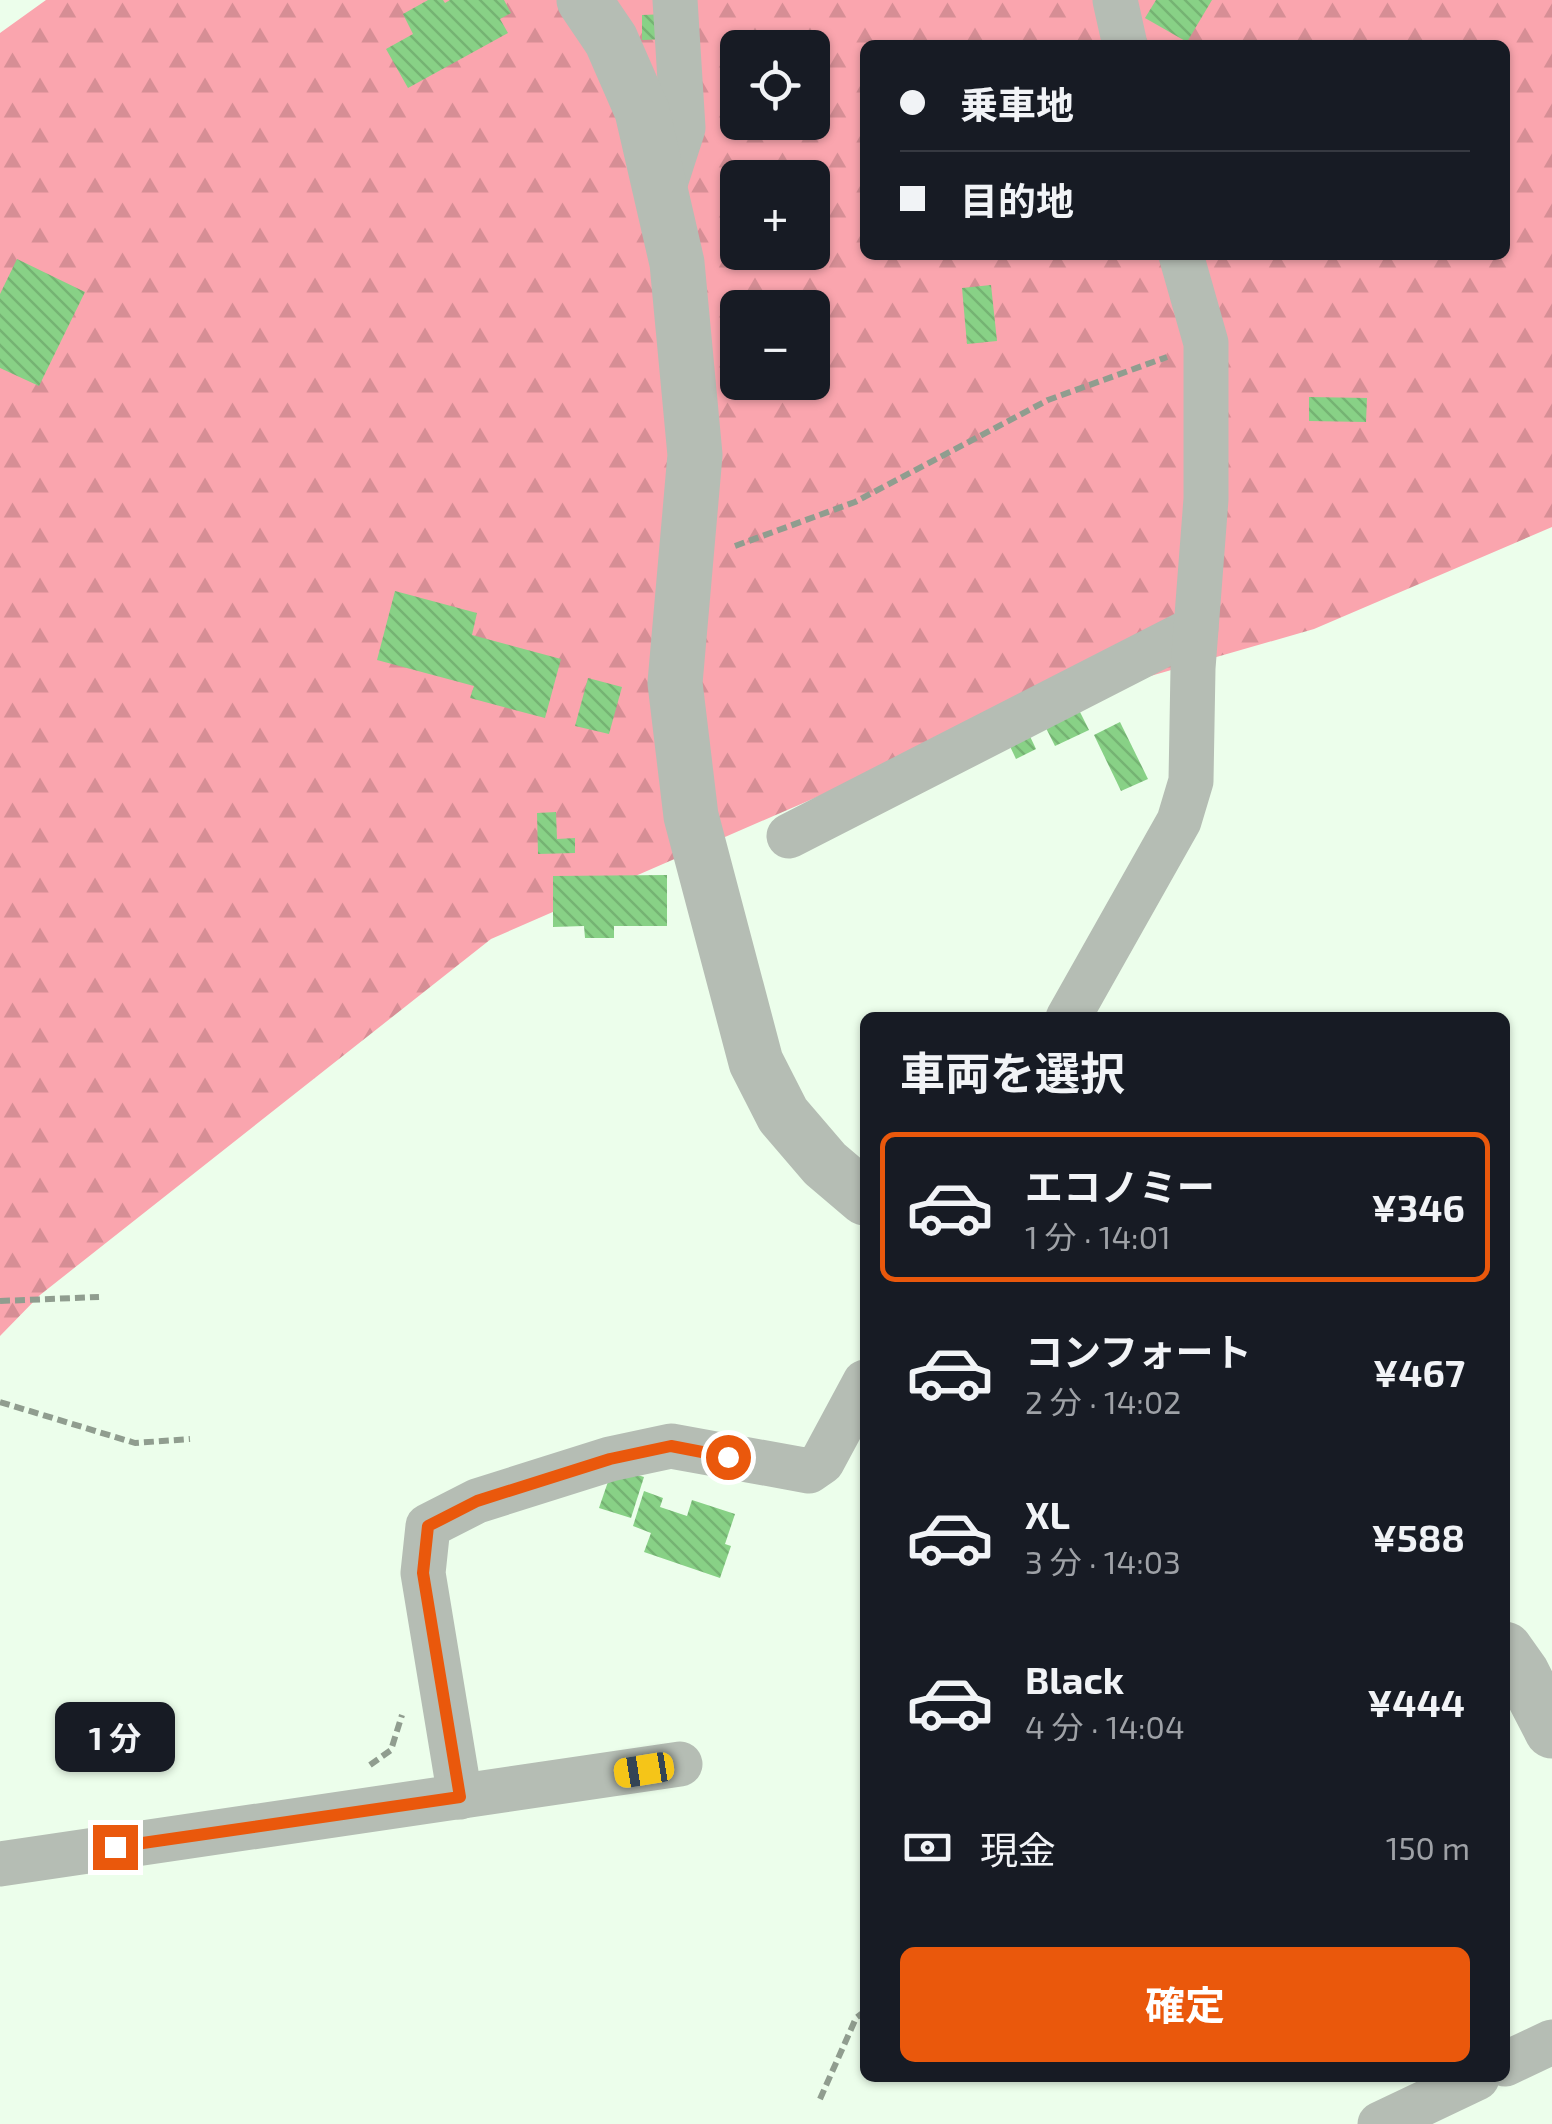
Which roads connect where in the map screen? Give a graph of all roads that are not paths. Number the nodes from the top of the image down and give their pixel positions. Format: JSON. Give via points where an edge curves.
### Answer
{"nodes":[{"id":1,"x":584,"y":0,"type":"edge"},
{"id":2,"x":675,"y":0,"type":"edge"},
{"id":3,"x":1115,"y":0,"type":"edge"},
{"id":4,"x":1124,"y":40,"type":"edge"},
{"id":5,"x":661,"y":196,"type":"junction"},
{"id":6,"x":1182,"y":260,"type":"edge"},
{"id":7,"x":1196,"y":628,"type":"junction"},
{"id":8,"x":789,"y":836,"type":"dead end"},
{"id":9,"x":1071,"y":1012,"type":"edge"},
{"id":10,"x":860,"y":1194,"type":"edge"},
{"id":11,"x":860,"y":1391,"type":"edge"},
{"id":12,"x":1510,"y":1655,"type":"edge"},
{"id":13,"x":1552,"y":1731,"type":"edge"},
{"id":14,"x":680,"y":1764,"type":"dead end"},
{"id":15,"x":460,"y":1797,"type":"junction"},
{"id":16,"x":0,"y":1864,"type":"edge"},
{"id":17,"x":1552,"y":2042,"type":"edge"},
{"id":18,"x":1510,"y":2062,"type":"edge"},
{"id":19,"x":1468,"y":2082,"type":"edge"},
{"id":20,"x":1380,"y":2124,"type":"edge"}],
"edges":[{"from":1,"to":5,"type":"street","via":[[611,40],[642,111]]},
{"from":2,"to":5,"type":"street","via":[[682,128]]},
{"from":3,"to":4,"type":"street"},
{"from":5,"to":10,"type":"street","via":[[676,263],[695,456],[675,683],[692,816],[756,1062],[783,1115]]},
{"from":6,"to":7,"type":"street","via":[[1206,344],[1206,499]]},
{"from":7,"to":8,"type":"street"},
{"from":7,"to":9,"type":"street","via":[[1192,781],[1179,821]]},
{"from":11,"to":15,"type":"street","via":[[822,1462],[808,1471],[671,1446],[477,1501],[428,1526],[423,1573]]},
{"from":12,"to":13,"type":"street"},
{"from":14,"to":15,"type":"street"},
{"from":15,"to":16,"type":"street"},
{"from":17,"to":18,"type":"street"},
{"from":19,"to":20,"type":"street"}]}
